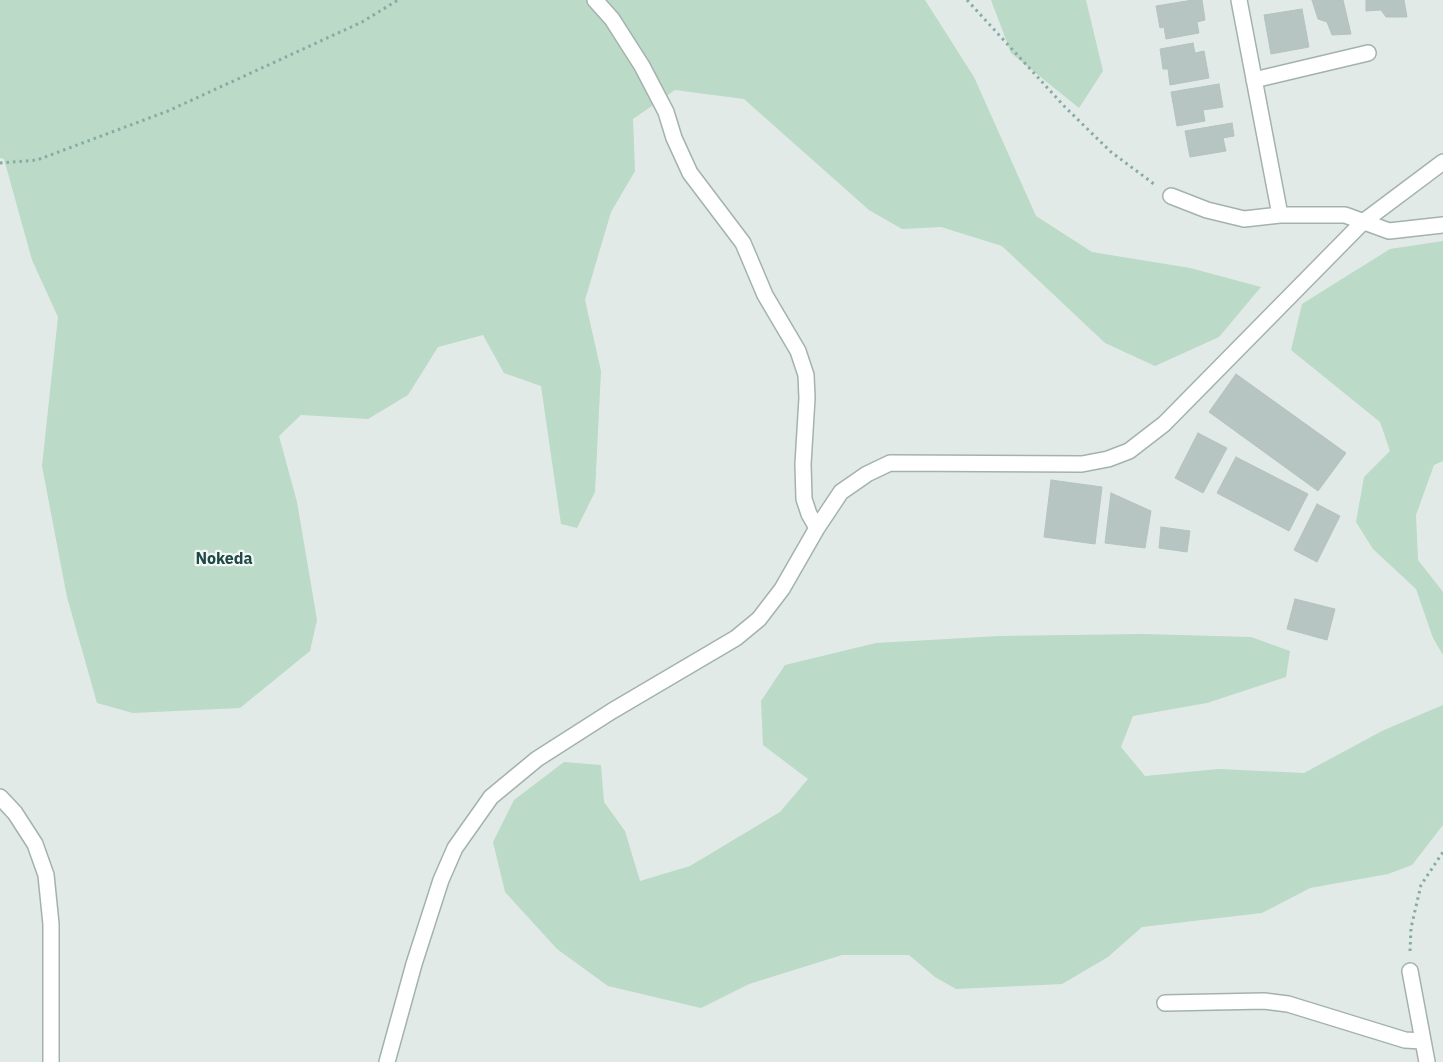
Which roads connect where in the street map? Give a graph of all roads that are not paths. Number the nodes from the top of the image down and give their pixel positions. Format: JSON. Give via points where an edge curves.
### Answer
{"nodes":[{"id":1,"x":595,"y":0,"type":"edge"},
{"id":2,"x":1239,"y":0,"type":"edge"},
{"id":3,"x":1368,"y":53,"type":"dead end"},
{"id":4,"x":1254,"y":80,"type":"junction"},
{"id":5,"x":1443,"y":162,"type":"edge"},
{"id":6,"x":1170,"y":196,"type":"road end"},
{"id":7,"x":1280,"y":215,"type":"junction"},
{"id":8,"x":1362,"y":222,"type":"junction"},
{"id":9,"x":1443,"y":225,"type":"edge"},
{"id":10,"x":817,"y":528,"type":"junction"},
{"id":11,"x":0,"y":797,"type":"edge"},
{"id":12,"x":1410,"y":971,"type":"road end"},
{"id":13,"x":1165,"y":1003,"type":"dead end"},
{"id":14,"x":1422,"y":1041,"type":"junction"},
{"id":15,"x":51,"y":1062,"type":"edge"},
{"id":16,"x":387,"y":1062,"type":"edge"},
{"id":17,"x":1427,"y":1062,"type":"edge"}],
"edges":[{"from":1,"to":10,"type":"street","via":[[612,19],[642,66],[666,112],[690,173],[742,243],[765,295],[798,351],[806,375],[807,398],[804,499]]},
{"from":2,"to":4,"type":"street"},
{"from":3,"to":4,"type":"street"},
{"from":4,"to":7,"type":"street"},
{"from":5,"to":8,"type":"street"},
{"from":6,"to":7,"type":"street","via":[[1244,219]]},
{"from":7,"to":8,"type":"street","via":[[1345,215]]},
{"from":8,"to":9,"type":"street","via":[[1389,231]]},
{"from":8,"to":10,"type":"street","via":[[1164,424],[1129,451],[1082,464],[890,463],[841,492]]},
{"from":10,"to":16,"type":"street","via":[[782,589],[759,619],[736,638],[537,759],[491,797],[455,848],[441,880]]},
{"from":11,"to":15,"type":"street","via":[[35,844],[46,875],[52,924]]},
{"from":12,"to":14,"type":"street"},
{"from":13,"to":14,"type":"street","via":[[1288,1004],[1405,1040]]},
{"from":14,"to":17,"type":"street"}]}
